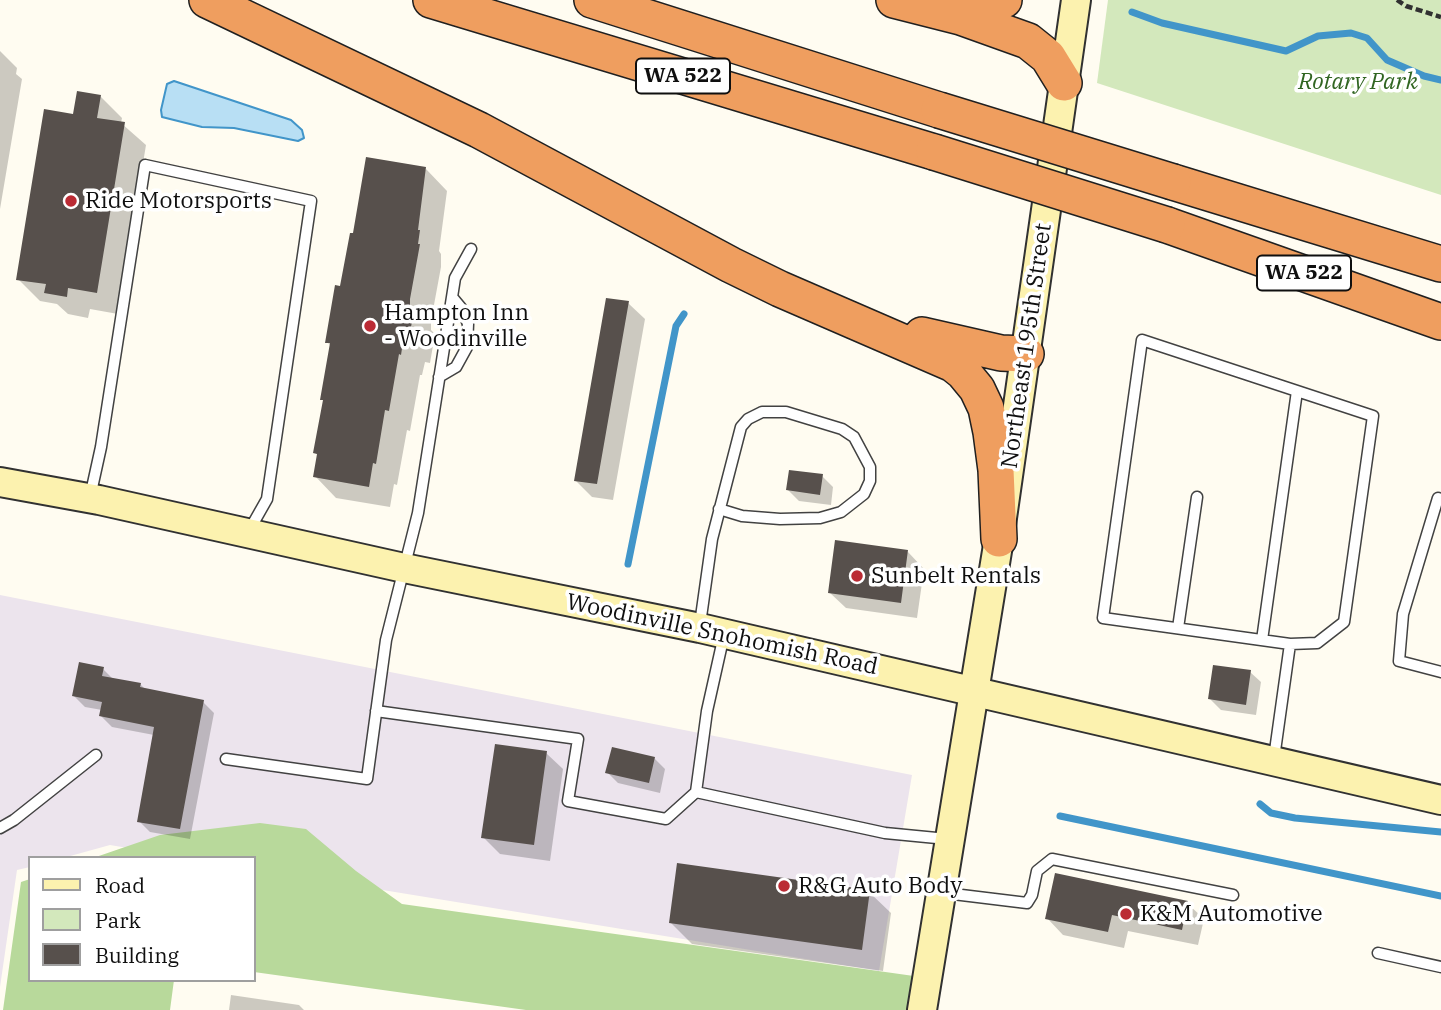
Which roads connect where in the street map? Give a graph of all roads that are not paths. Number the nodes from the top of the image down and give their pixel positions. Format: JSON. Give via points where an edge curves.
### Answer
{"nodes":[{"id":1,"x":207,"y":0,"type":"edge"},
{"id":2,"x":431,"y":0,"type":"edge"},
{"id":3,"x":592,"y":0,"type":"edge"},
{"id":4,"x":894,"y":0,"type":"edge"},
{"id":5,"x":1004,"y":0,"type":"edge"},
{"id":6,"x":1076,"y":0,"type":"edge"},
{"id":7,"x":961,"y":17,"type":"junction"},
{"id":8,"x":1064,"y":83,"type":"junction"},
{"id":9,"x":471,"y":249,"type":"dead end"},
{"id":10,"x":1441,"y":264,"type":"edge"},
{"id":11,"x":452,"y":297,"type":"junction"},
{"id":12,"x":824,"y":307,"type":"junction"},
{"id":13,"x":1441,"y":322,"type":"edge"},
{"id":14,"x":1026,"y":354,"type":"junction"},
{"id":15,"x":439,"y":377,"type":"junction"},
{"id":16,"x":1297,"y":391,"type":"junction"},
{"id":17,"x":0,"y":482,"type":"edge"},
{"id":18,"x":1197,"y":497,"type":"dead end"},
{"id":19,"x":90,"y":498,"type":"junction"},
{"id":20,"x":1441,"y":499,"type":"edge"},
{"id":21,"x":719,"y":509,"type":"junction"},
{"id":22,"x":248,"y":533,"type":"junction"},
{"id":23,"x":999,"y":539,"type":"junction"},
{"id":24,"x":404,"y":568,"type":"junction"},
{"id":25,"x":1178,"y":628,"type":"junction"},
{"id":26,"x":712,"y":631,"type":"junction"},
{"id":27,"x":1262,"y":640,"type":"junction"},
{"id":28,"x":1290,"y":644,"type":"junction"},
{"id":29,"x":1441,"y":672,"type":"edge"},
{"id":30,"x":975,"y":691,"type":"junction"},
{"id":31,"x":376,"y":711,"type":"junction"},
{"id":32,"x":96,"y":755,"type":"dead end"},
{"id":33,"x":226,"y":759,"type":"dead end"},
{"id":34,"x":1274,"y":762,"type":"junction"},
{"id":35,"x":696,"y":792,"type":"junction"},
{"id":36,"x":1441,"y":800,"type":"edge"},
{"id":37,"x":0,"y":828,"type":"edge"},
{"id":38,"x":951,"y":839,"type":"junction"},
{"id":39,"x":942,"y":893,"type":"junction"},
{"id":40,"x":1233,"y":895,"type":"dead end"},
{"id":41,"x":1378,"y":954,"type":"dead end"},
{"id":42,"x":1441,"y":967,"type":"edge"},
{"id":43,"x":922,"y":1010,"type":"edge"}],
"edges":[{"from":1,"to":12,"type":"highway","via":[[468,124],[731,265]]},
{"from":2,"to":13,"type":"highway","number":"WA 522","bridge":true,"via":[[1167,225]]},
{"from":3,"to":10,"type":"highway","number":"WA 522","bridge":true},
{"from":4,"to":7,"type":"highway"},
{"from":5,"to":7,"type":"highway"},
{"from":6,"to":8,"type":"main road","name":"Northeast 195th Street"},
{"from":7,"to":8,"type":"highway","via":[[1028,41],[1048,57]]},
{"from":8,"to":14,"type":"main road","name":"Northeast 195th Street"},
{"from":9,"to":11,"type":"lane","via":[[454,278]]},
{"from":11,"to":15,"type":"lane"},
{"from":11,"to":15,"type":"lane","via":[[468,324],[467,347],[456,367]]},
{"from":12,"to":14,"type":"highway","via":[[919,334],[1001,353]]},
{"from":12,"to":23,"type":"highway","via":[[953,364],[977,389],[991,432]]},
{"from":14,"to":23,"type":"main road","name":"Northeast 195th Street"},
{"from":15,"to":24,"type":"lane","via":[[418,513]]},
{"from":16,"to":25,"type":"lane","via":[[1142,340],[1103,618]]},
{"from":16,"to":27,"type":"lane"},
{"from":16,"to":28,"type":"lane","via":[[1373,416],[1344,622],[1317,643]]},
{"from":17,"to":19,"type":"main road","name":"Woodinville Snohomish Road"},
{"from":18,"to":25,"type":"lane"},
{"from":19,"to":22,"type":"main road","name":"Woodinville Snohomish Road"},
{"from":19,"to":22,"type":"lane","via":[[145,165],[311,201],[267,499]]},
{"from":20,"to":29,"type":"lane","via":[[1403,614],[1399,661]]},
{"from":21,"to":21,"type":"lane","via":[[741,427],[762,412],[786,412],[842,429],[854,437],[870,467],[864,494],[841,512],[820,518],[742,516]]},
{"from":21,"to":26,"type":"lane","via":[[712,539]]},
{"from":22,"to":24,"type":"main road","name":"Woodinville Snohomish Road"},
{"from":23,"to":30,"type":"main road","name":"Northeast 195th Street"},
{"from":24,"to":26,"type":"main road","name":"Woodinville Snohomish Road"},
{"from":24,"to":31,"type":"lane","via":[[386,640]]},
{"from":25,"to":27,"type":"lane"},
{"from":26,"to":30,"type":"main road","name":"Woodinville Snohomish Road"},
{"from":26,"to":35,"type":"lane"},
{"from":27,"to":28,"type":"lane"},
{"from":28,"to":34,"type":"lane"},
{"from":30,"to":34,"type":"main road","name":"Woodinville Snohomish Road"},
{"from":30,"to":38,"type":"main road","name":"Northeast 195th Street"},
{"from":31,"to":33,"type":"lane","via":[[368,779]]},
{"from":31,"to":35,"type":"lane","via":[[578,739],[568,801],[666,819]]},
{"from":32,"to":37,"type":"lane"},
{"from":34,"to":36,"type":"main road","name":"Woodinville Snohomish Road"},
{"from":35,"to":38,"type":"lane","via":[[885,833]]},
{"from":38,"to":39,"type":"main road","name":"Northeast 195th Street"},
{"from":39,"to":40,"type":"lane","via":[[1027,903],[1037,871],[1052,859]]},
{"from":39,"to":43,"type":"main road","name":"Northeast 195th Street"},
{"from":41,"to":42,"type":"lane"}]}
